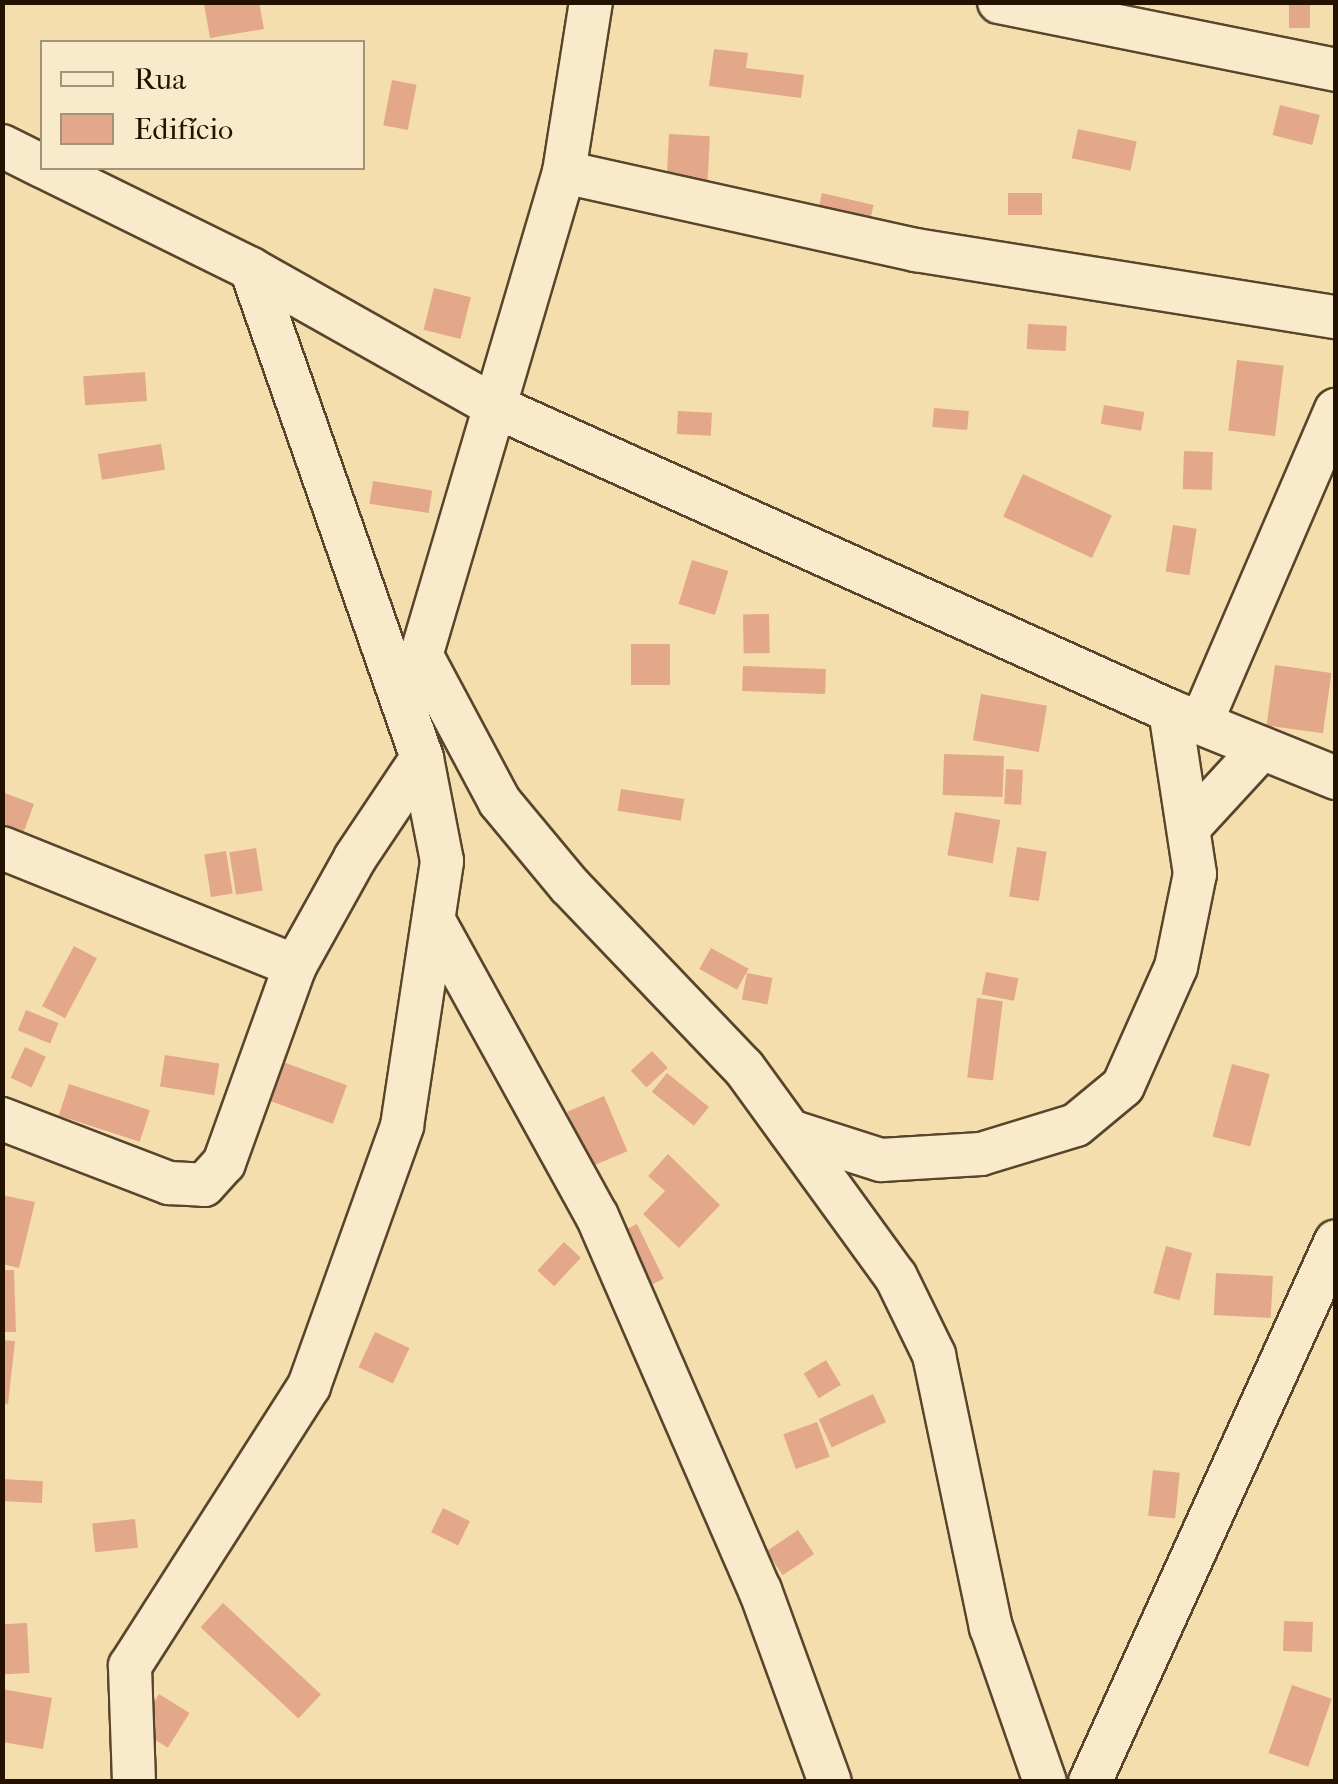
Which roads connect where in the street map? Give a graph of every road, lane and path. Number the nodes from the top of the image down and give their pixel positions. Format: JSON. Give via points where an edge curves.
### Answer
{"nodes":[{"id":1,"x":591,"y":2,"type":"edge"},
{"id":2,"x":998,"y":2,"type":"edge"},
{"id":3,"x":1336,"y":70,"type":"edge"},
{"id":4,"x":2,"y":146,"type":"edge"},
{"id":5,"x":40,"y":165,"type":"edge"},
{"id":6,"x":50,"y":170,"type":"edge"},
{"id":7,"x":564,"y":172,"type":"junction"},
{"id":8,"x":250,"y":269,"type":"junction"},
{"id":9,"x":1336,"y":316,"type":"edge"},
{"id":10,"x":494,"y":406,"type":"junction"},
{"id":11,"x":1336,"y":410,"type":"edge"},
{"id":12,"x":422,"y":658,"type":"junction"},
{"id":13,"x":404,"y":704,"type":"junction"},
{"id":14,"x":1186,"y":717,"type":"junction"},
{"id":15,"x":1262,"y":748,"type":"junction"},
{"id":16,"x":422,"y":758,"type":"junction"},
{"id":17,"x":1336,"y":778,"type":"edge"},
{"id":18,"x":1192,"y":824,"type":"junction"},
{"id":19,"x":2,"y":848,"type":"edge"},
{"id":20,"x":434,"y":920,"type":"junction"},
{"id":21,"x":295,"y":966,"type":"junction"},
{"id":22,"x":2,"y":1119,"type":"edge"},
{"id":23,"x":790,"y":1130,"type":"junction"},
{"id":24,"x":1336,"y":1241,"type":"edge"},
{"id":25,"x":134,"y":1782,"type":"edge"},
{"id":26,"x":830,"y":1782,"type":"edge"},
{"id":27,"x":1044,"y":1782,"type":"edge"},
{"id":28,"x":1090,"y":1782,"type":"edge"}],
"edges":[{"from":1,"to":7,"type":"street"},
{"from":2,"to":3,"type":"street"},
{"from":4,"to":5,"type":"street"},
{"from":6,"to":8,"type":"street"},
{"from":7,"to":9,"type":"street","via":[[916,250]]},
{"from":7,"to":10,"type":"street"},
{"from":8,"to":10,"type":"street"},
{"from":8,"to":13,"type":"street"},
{"from":10,"to":12,"type":"street"},
{"from":10,"to":14,"type":"street"},
{"from":11,"to":14,"type":"street"},
{"from":12,"to":13,"type":"street"},
{"from":12,"to":23,"type":"street","via":[[500,802],[569,885],[744,1068]]},
{"from":13,"to":16,"type":"street"},
{"from":14,"to":15,"type":"street"},
{"from":14,"to":18,"type":"street"},
{"from":15,"to":17,"type":"street"},
{"from":15,"to":18,"type":"street"},
{"from":16,"to":20,"type":"street","via":[[442,861]]},
{"from":16,"to":21,"type":"street","via":[[354,858]]},
{"from":18,"to":23,"type":"street","via":[[1195,874],[1176,966],[1124,1086],[1076,1125],[981,1154],[882,1160]]},
{"from":19,"to":21,"type":"street"},
{"from":20,"to":25,"type":"street","via":[[402,1126],[309,1386],[130,1666]]},
{"from":20,"to":26,"type":"street","via":[[598,1216],[760,1590]]},
{"from":21,"to":22,"type":"street","via":[[224,1164],[204,1185],[169,1183]]},
{"from":23,"to":27,"type":"street","via":[[874,1243],[934,1355],[991,1628]]},
{"from":24,"to":28,"type":"street"}]}
